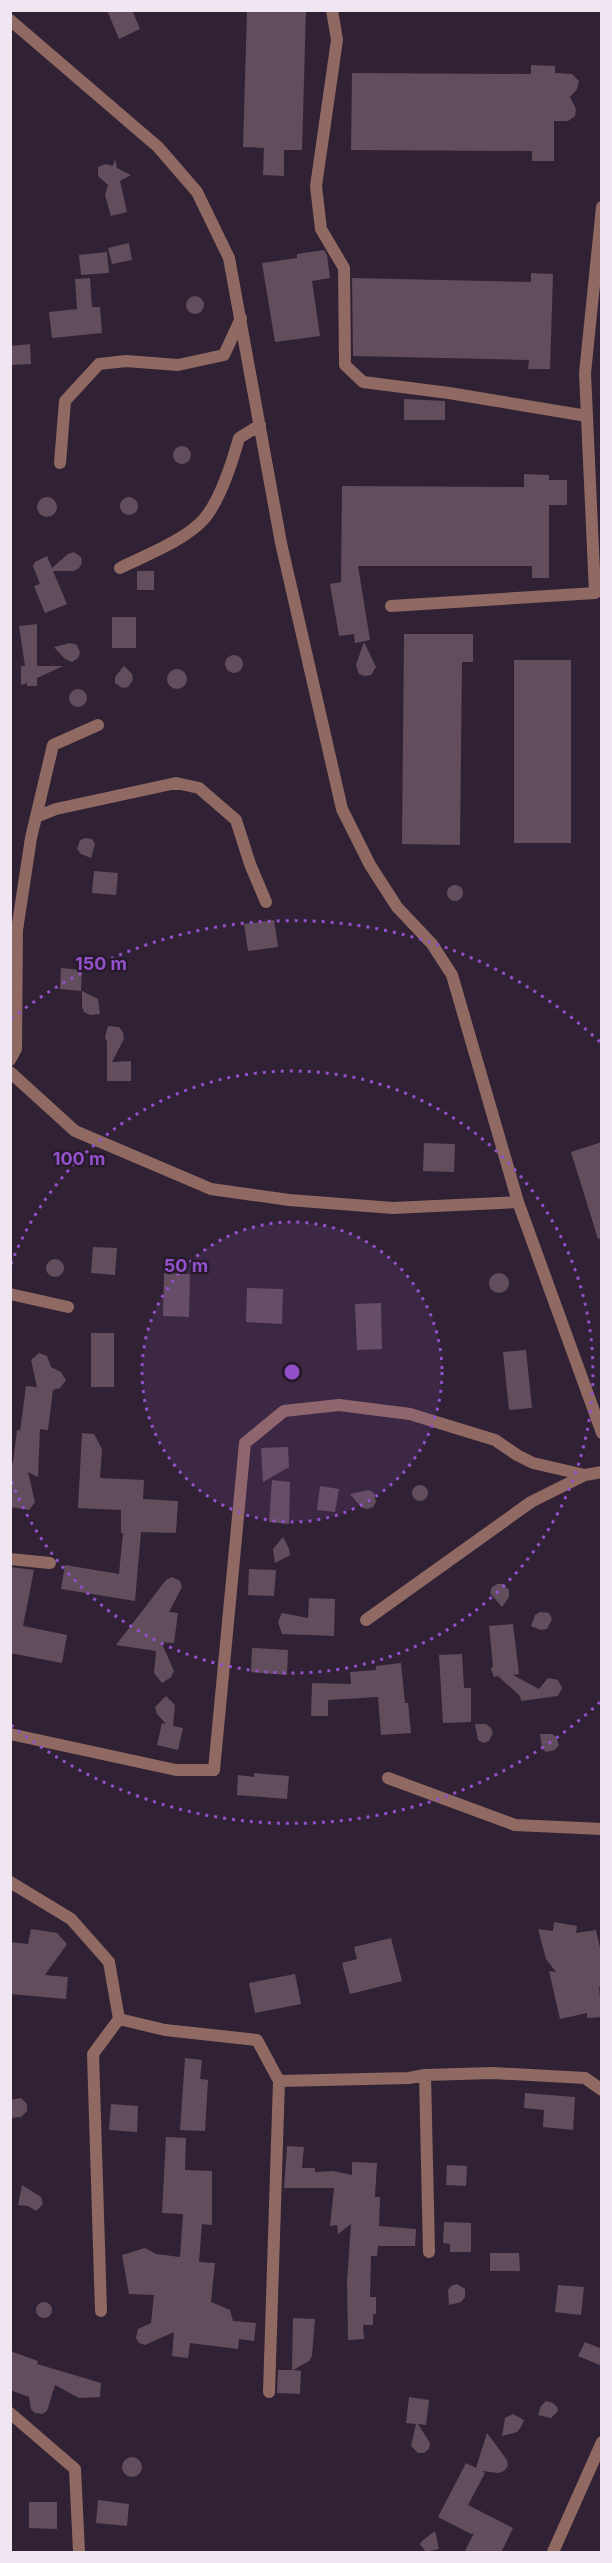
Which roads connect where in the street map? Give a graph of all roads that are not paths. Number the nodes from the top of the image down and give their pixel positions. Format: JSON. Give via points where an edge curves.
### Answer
{"nodes":[{"id":1,"x":332,"y":10,"type":"edge"},
{"id":2,"x":10,"y":20,"type":"edge"},
{"id":3,"x":602,"y":207,"type":"edge"},
{"id":4,"x":241,"y":318,"type":"junction"},
{"id":5,"x":587,"y":416,"type":"junction"},
{"id":6,"x":260,"y":425,"type":"junction"},
{"id":7,"x":60,"y":463,"type":"dead end"},
{"id":8,"x":120,"y":568,"type":"dead end"},
{"id":9,"x":598,"y":593,"type":"edge"},
{"id":10,"x":391,"y":606,"type":"dead end"},
{"id":11,"x":98,"y":725,"type":"dead end"},
{"id":12,"x":36,"y":817,"type":"junction"},
{"id":13,"x":266,"y":902,"type":"dead end"},
{"id":14,"x":10,"y":1060,"type":"edge"},
{"id":15,"x":10,"y":1072,"type":"edge"},
{"id":16,"x":518,"y":1202,"type":"junction"},
{"id":17,"x":10,"y":1294,"type":"edge"},
{"id":18,"x":68,"y":1307,"type":"dead end"},
{"id":19,"x":602,"y":1433,"type":"edge"},
{"id":20,"x":602,"y":1472,"type":"edge"},
{"id":21,"x":585,"y":1475,"type":"junction"},
{"id":22,"x":10,"y":1559,"type":"edge"},
{"id":23,"x":50,"y":1563,"type":"dead end"},
{"id":24,"x":366,"y":1620,"type":"dead end"},
{"id":25,"x":10,"y":1734,"type":"edge"},
{"id":26,"x":388,"y":1778,"type":"dead end"},
{"id":27,"x":602,"y":1829,"type":"edge"},
{"id":28,"x":10,"y":1882,"type":"edge"},
{"id":29,"x":119,"y":2019,"type":"junction"},
{"id":30,"x":425,"y":2075,"type":"junction"},
{"id":31,"x":279,"y":2081,"type":"junction"},
{"id":32,"x":602,"y":2090,"type":"edge"},
{"id":33,"x":429,"y":2252,"type":"dead end"},
{"id":34,"x":101,"y":2312,"type":"dead end"},
{"id":35,"x":269,"y":2392,"type":"dead end"},
{"id":36,"x":10,"y":2413,"type":"edge"},
{"id":37,"x":602,"y":2442,"type":"edge"},
{"id":38,"x":79,"y":2553,"type":"edge"},
{"id":39,"x":553,"y":2553,"type":"edge"}],
"edges":[{"from":1,"to":5,"type":"street","via":[[337,40],[316,186],[321,229],[344,268],[345,365],[363,382]]},
{"from":2,"to":4,"type":"street","via":[[158,147],[197,192],[229,258]]},
{"from":3,"to":5,"type":"street","via":[[585,373]]},
{"from":4,"to":6,"type":"street"},
{"from":4,"to":7,"type":"street","via":[[225,355],[178,364],[99,364],[65,401]]},
{"from":5,"to":9,"type":"street"},
{"from":6,"to":8,"type":"street","via":[[239,438],[227,477],[204,519],[173,542]]},
{"from":6,"to":16,"type":"street","via":[[281,543],[342,809],[370,865],[452,975]]},
{"from":9,"to":10,"type":"street"},
{"from":11,"to":12,"type":"street","via":[[53,745]]},
{"from":12,"to":13,"type":"street","via":[[56,809],[176,783],[200,788],[236,820]]},
{"from":12,"to":14,"type":"street","via":[[18,930],[16,1049]]},
{"from":15,"to":16,"type":"street","via":[[75,1131],[211,1189],[393,1208]]},
{"from":16,"to":19,"type":"street"},
{"from":17,"to":18,"type":"street"},
{"from":20,"to":21,"type":"street"},
{"from":21,"to":24,"type":"street","via":[[531,1502]]},
{"from":21,"to":25,"type":"street","via":[[533,1463],[495,1440],[410,1414],[339,1405],[284,1411],[245,1443],[214,1770],[176,1770]]},
{"from":22,"to":23,"type":"street"},
{"from":26,"to":27,"type":"street","via":[[515,1825]]},
{"from":28,"to":29,"type":"street","via":[[71,1919],[110,1962]]},
{"from":29,"to":31,"type":"street","via":[[165,2030],[257,2040]]},
{"from":29,"to":34,"type":"street","via":[[93,2054]]},
{"from":30,"to":31,"type":"street"},
{"from":30,"to":32,"type":"street","via":[[493,2073],[585,2078]]},
{"from":30,"to":33,"type":"street"},
{"from":31,"to":35,"type":"street"},
{"from":36,"to":38,"type":"street","via":[[75,2469]]},
{"from":37,"to":39,"type":"street"}]}
